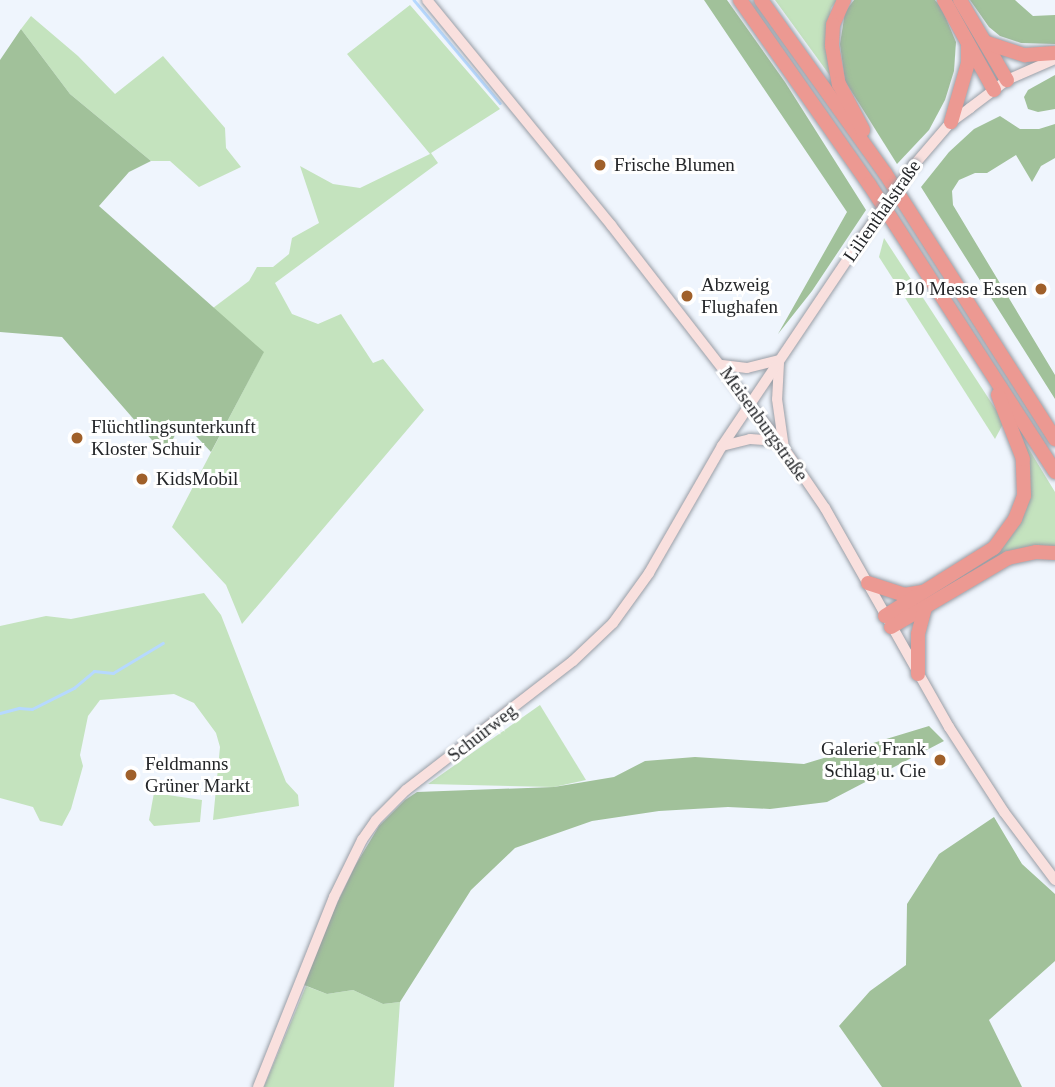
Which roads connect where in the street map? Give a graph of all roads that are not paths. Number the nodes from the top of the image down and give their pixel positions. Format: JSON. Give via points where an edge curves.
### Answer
{"nodes":[{"id":1,"x":427,"y":0,"type":"edge"},
{"id":2,"x":740,"y":0,"type":"edge"},
{"id":3,"x":761,"y":0,"type":"edge"},
{"id":4,"x":844,"y":0,"type":"edge"},
{"id":5,"x":944,"y":0,"type":"edge"},
{"id":6,"x":960,"y":0,"type":"edge"},
{"id":7,"x":968,"y":41,"type":"junction"},
{"id":8,"x":987,"y":43,"type":"junction"},
{"id":9,"x":1055,"y":54,"type":"edge"},
{"id":10,"x":1055,"y":59,"type":"edge"},
{"id":11,"x":1007,"y":80,"type":"junction"},
{"id":12,"x":994,"y":90,"type":"junction"},
{"id":13,"x":951,"y":122,"type":"junction"},
{"id":14,"x":885,"y":173,"type":"junction"},
{"id":15,"x":978,"y":353,"type":"junction"},
{"id":16,"x":779,"y":360,"type":"junction"},
{"id":17,"x":722,"y":365,"type":"junction"},
{"id":18,"x":749,"y":404,"type":"junction"},
{"id":19,"x":1055,"y":439,"type":"edge"},
{"id":20,"x":781,"y":445,"type":"junction"},
{"id":21,"x":722,"y":446,"type":"junction"},
{"id":22,"x":1055,"y":472,"type":"edge"},
{"id":23,"x":1055,"y":553,"type":"edge"},
{"id":24,"x":868,"y":583,"type":"junction"},
{"id":25,"x":925,"y":591,"type":"junction"},
{"id":26,"x":925,"y":607,"type":"junction"},
{"id":27,"x":888,"y":621,"type":"junction"},
{"id":28,"x":918,"y":674,"type":"junction"},
{"id":29,"x":1055,"y":880,"type":"edge"},
{"id":30,"x":258,"y":1087,"type":"edge"}],
"edges":[{"from":1,"to":17,"type":"main road","name":"Meisenburgstraße"},
{"from":2,"to":15,"type":"highway","via":[[869,184]]},
{"from":3,"to":14,"type":"highway"},
{"from":4,"to":14,"type":"highway","via":[[833,25],[839,84]]},
{"from":5,"to":7,"type":"highway"},
{"from":6,"to":8,"type":"highway"},
{"from":7,"to":12,"type":"highway"},
{"from":7,"to":13,"type":"highway","via":[[968,63]]},
{"from":8,"to":9,"type":"highway","via":[[1025,55]]},
{"from":8,"to":11,"type":"highway"},
{"from":10,"to":11,"type":"main road","name":"Lilienthalstraße"},
{"from":11,"to":12,"type":"main road","name":"Lilienthalstraße"},
{"from":12,"to":13,"type":"main road","name":"Lilienthalstraße"},
{"from":13,"to":16,"type":"main road","name":"Lilienthalstraße","bridge":true,"via":[[914,165]]},
{"from":14,"to":19,"type":"highway"},
{"from":15,"to":22,"type":"highway"},
{"from":15,"to":25,"type":"highway","via":[[1018,442],[1024,496],[1015,519],[994,548]]},
{"from":16,"to":17,"type":"main road","via":[[747,368]]},
{"from":16,"to":18,"type":"main road","name":"Lilienthalstraße"},
{"from":16,"to":20,"type":"main road","via":[[776,399]]},
{"from":17,"to":18,"type":"main road","name":"Meisenburgstraße"},
{"from":18,"to":20,"type":"main road","name":"Meisenburgstraße"},
{"from":18,"to":21,"type":"main road","name":"Schuirweg"},
{"from":20,"to":21,"type":"main road","via":[[750,439]]},
{"from":20,"to":24,"type":"main road","name":"Meisenburgstraße","via":[[825,508]]},
{"from":21,"to":30,"type":"main road","name":"Schuirweg","via":[[649,573],[600,638],[406,790],[376,820],[334,897]]},
{"from":23,"to":26,"type":"highway","via":[[1008,558]]},
{"from":24,"to":25,"type":"highway","via":[[904,595]]},
{"from":24,"to":27,"type":"main road","name":"Meisenburgstraße"},
{"from":25,"to":27,"type":"highway"},
{"from":26,"to":27,"type":"highway"},
{"from":26,"to":28,"type":"highway","via":[[918,634]]},
{"from":27,"to":28,"type":"main road","name":"Meisenburgstraße"},
{"from":28,"to":29,"type":"main road","name":"Meisenburgstraße","via":[[972,765]]}]}
